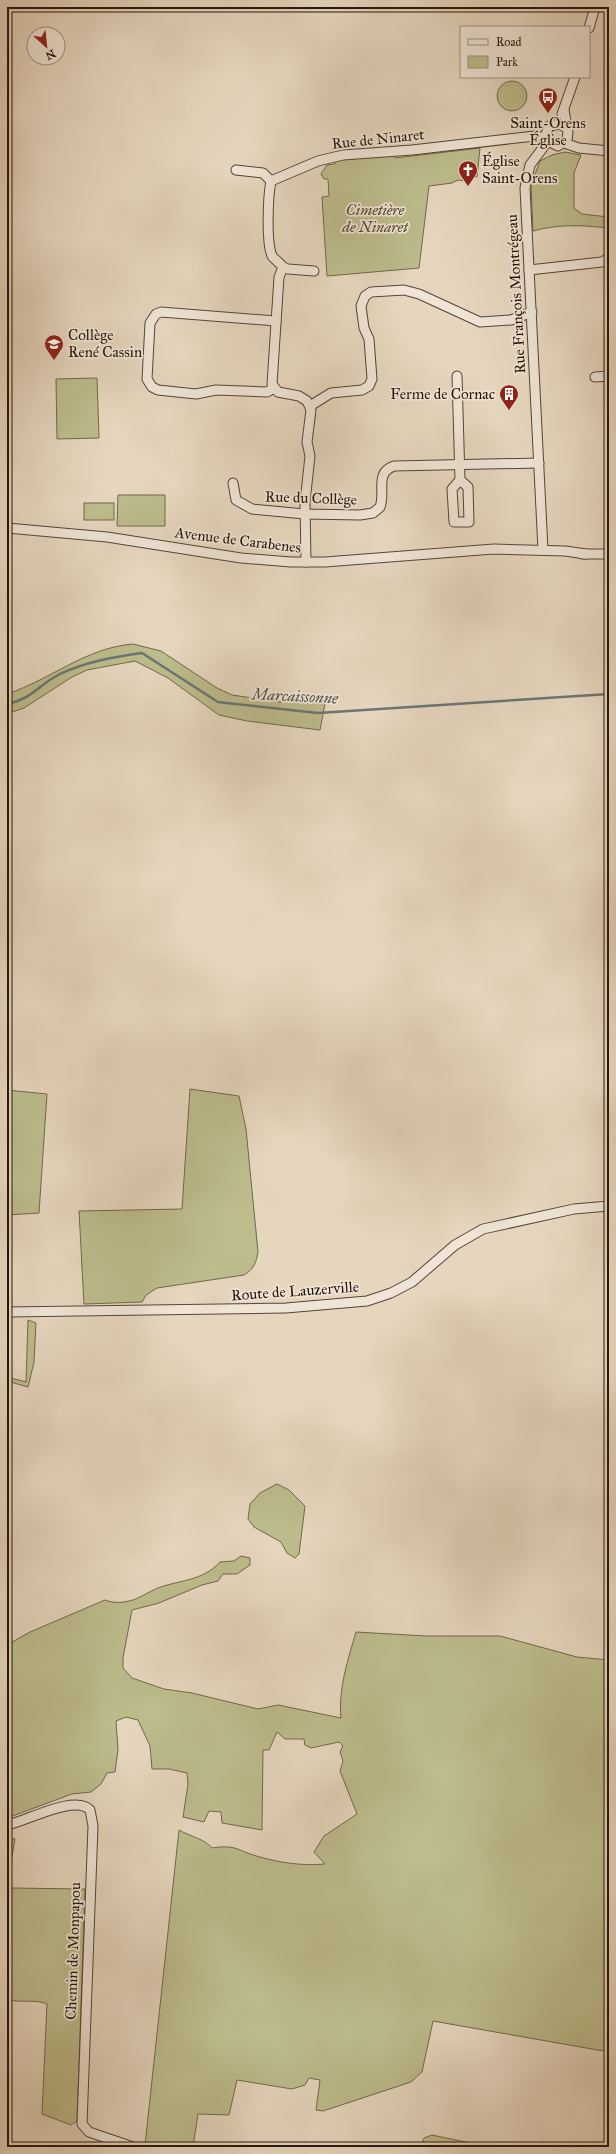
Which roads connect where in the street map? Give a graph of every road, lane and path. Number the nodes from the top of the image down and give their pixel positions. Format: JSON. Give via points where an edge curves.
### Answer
{"nodes":[{"id":1,"x":595,"y":7,"type":"edge"},
{"id":2,"x":590,"y":26,"type":"edge"},
{"id":3,"x":575,"y":78,"type":"edge"},
{"id":4,"x":564,"y":110,"type":"junction"},
{"id":5,"x":556,"y":123,"type":"junction"},
{"id":6,"x":547,"y":137,"type":"junction"},
{"id":7,"x":564,"y":138,"type":"junction"},
{"id":8,"x":609,"y":151,"type":"edge"},
{"id":9,"x":535,"y":157,"type":"junction"},
{"id":10,"x":236,"y":170,"type":"dead end"},
{"id":11,"x":271,"y":181,"type":"junction"},
{"id":12,"x":609,"y":258,"type":"edge"},
{"id":13,"x":283,"y":267,"type":"junction"},
{"id":14,"x":529,"y":270,"type":"junction"},
{"id":15,"x":314,"y":271,"type":"dead end"},
{"id":16,"x":532,"y":312,"type":"junction"},
{"id":17,"x":276,"y":321,"type":"junction"},
{"id":18,"x":457,"y":376,"type":"dead end"},
{"id":19,"x":609,"y":376,"type":"edge"},
{"id":20,"x":595,"y":377,"type":"dead end"},
{"id":21,"x":274,"y":388,"type":"junction"},
{"id":22,"x":310,"y":406,"type":"junction"},
{"id":23,"x":539,"y":463,"type":"junction"},
{"id":24,"x":460,"y":464,"type":"junction"},
{"id":25,"x":460,"y":480,"type":"dead end"},
{"id":26,"x":233,"y":483,"type":"dead end"},
{"id":27,"x":305,"y":514,"type":"junction"},
{"id":28,"x":7,"y":528,"type":"edge"},
{"id":29,"x":543,"y":550,"type":"junction"},
{"id":30,"x":466,"y":552,"type":"junction"},
{"id":31,"x":586,"y":554,"type":"junction"},
{"id":32,"x":609,"y":554,"type":"edge"},
{"id":33,"x":306,"y":562,"type":"junction"},
{"id":34,"x":609,"y":1206,"type":"edge"},
{"id":35,"x":7,"y":1312,"type":"edge"},
{"id":36,"x":7,"y":1825,"type":"edge"},
{"id":37,"x":133,"y":2147,"type":"edge"}],
"edges":[{"from":1,"to":2,"type":"street"},
{"from":3,"to":4,"type":"street"},
{"from":4,"to":5,"type":"street"},
{"from":4,"to":7,"type":"street"},
{"from":5,"to":6,"type":"street","via":[[549,126]]},
{"from":5,"to":7,"type":"street"},
{"from":6,"to":7,"type":"street"},
{"from":6,"to":9,"type":"street","name":"Rue François Montrégeau"},
{"from":6,"to":11,"type":"street","name":"Rue de Ninaret","via":[[535,136],[343,155],[318,161]]},
{"from":7,"to":8,"type":"street","via":[[576,147]]},
{"from":7,"to":9,"type":"street"},
{"from":9,"to":14,"type":"street","name":"Rue François Montrégeau","via":[[528,172],[525,188]]},
{"from":10,"to":11,"type":"street","via":[[263,173]]},
{"from":11,"to":13,"type":"street","via":[[267,199],[271,250],[275,260]]},
{"from":12,"to":14,"type":"street","via":[[602,262]]},
{"from":13,"to":15,"type":"street"},
{"from":13,"to":17,"type":"street","via":[[278,277]]},
{"from":14,"to":16,"type":"street","name":"Rue François Montrégeau"},
{"from":16,"to":22,"type":"street","via":[[511,320],[480,322],[419,294],[404,290],[371,292],[365,296],[361,306],[364,328],[369,339],[372,379],[369,386],[362,390],[331,393]]},
{"from":16,"to":23,"type":"street","name":"Rue François Montrégeau"},
{"from":17,"to":21,"type":"street","via":[[271,378]]},
{"from":17,"to":21,"type":"street","via":[[161,312],[156,314],[150,323],[147,379],[152,387],[158,390],[196,394],[216,390],[267,392]]},
{"from":18,"to":24,"type":"street"},
{"from":19,"to":20,"type":"street"},
{"from":21,"to":22,"type":"street","via":[[283,394],[299,396]]},
{"from":22,"to":27,"type":"street","via":[[307,442],[310,456]]},
{"from":23,"to":24,"type":"street","name":"Rue du Collège"},
{"from":23,"to":29,"type":"street","name":"Rue François Montrégeau"},
{"from":24,"to":25,"type":"street"},
{"from":24,"to":27,"type":"street","name":"Rue du Collège","via":[[390,468],[381,479],[381,504],[373,513]]},
{"from":26,"to":27,"type":"street","name":"Rue du Collège","via":[[236,500],[245,507]]},
{"from":27,"to":33,"type":"street"},
{"from":28,"to":33,"type":"street","name":"Avenue de Carabenes","via":[[107,537],[248,558]]},
{"from":29,"to":30,"type":"street","name":"Avenue de Carabenes","via":[[494,549]]},
{"from":29,"to":31,"type":"street","name":"Avenue de Carabenes"},
{"from":30,"to":31,"type":"street","name":"Avenue de Carabenes"},
{"from":30,"to":33,"type":"street","name":"Avenue de Carabenes"},
{"from":31,"to":32,"type":"street","name":"Avenue de Carabenes"},
{"from":34,"to":35,"type":"street","name":"Route de Lauzerville","via":[[574,1209],[483,1229],[455,1245],[412,1282],[390,1293],[367,1300],[315,1307]]},
{"from":36,"to":37,"type":"street","name":"Chemin de Monpapou","via":[[66,1805],[82,1805],[90,1810],[93,1826],[81,2119],[83,2128],[89,2132]]}]}
